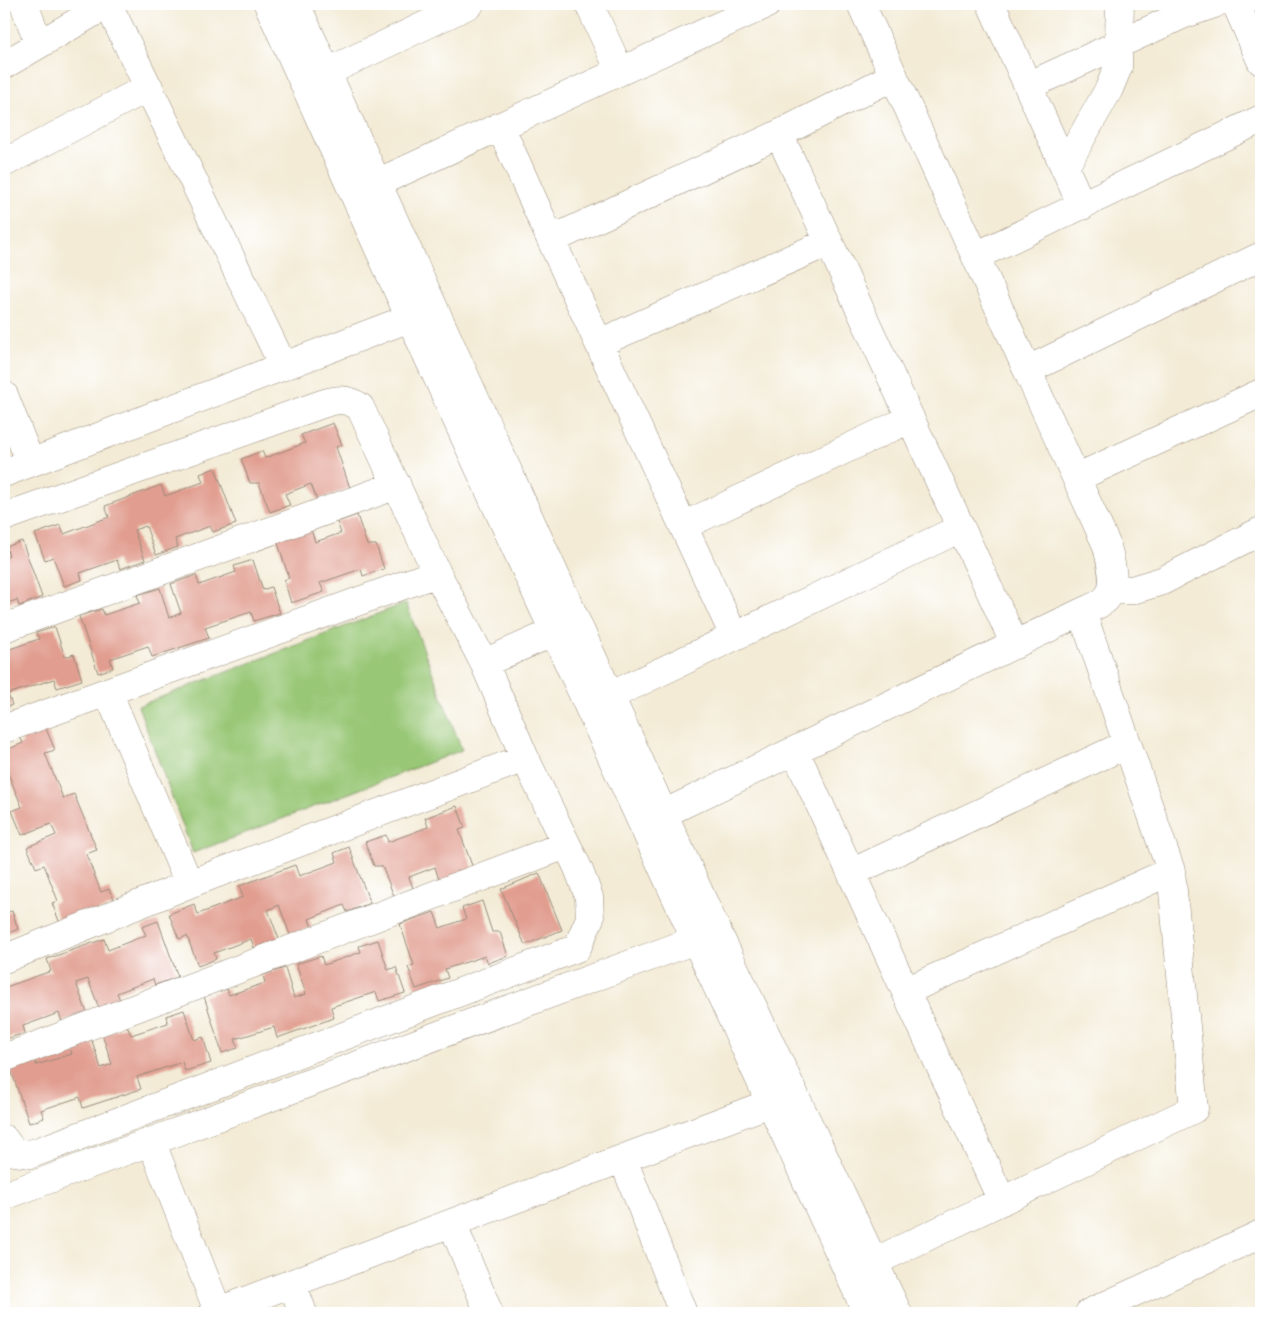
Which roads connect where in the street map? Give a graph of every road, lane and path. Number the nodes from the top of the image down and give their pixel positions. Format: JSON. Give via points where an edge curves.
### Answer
{"nodes":[{"id":1,"x":24,"y":4,"type":"edge"},
{"id":2,"x":108,"y":4,"type":"edge"},
{"id":3,"x":268,"y":4,"type":"edge"},
{"id":4,"x":296,"y":4,"type":"edge"},
{"id":5,"x":470,"y":4,"type":"edge"},
{"id":6,"x":590,"y":4,"type":"edge"},
{"id":7,"x":767,"y":4,"type":"edge"},
{"id":8,"x":861,"y":4,"type":"edge"},
{"id":9,"x":991,"y":4,"type":"edge"},
{"id":10,"x":1120,"y":4,"type":"edge"},
{"id":11,"x":1214,"y":4,"type":"edge"},
{"id":12,"x":1236,"y":4,"type":"edge"},
{"id":13,"x":730,"y":12,"type":"edge"},
{"id":14,"x":39,"y":44,"type":"junction"},
{"id":15,"x":1118,"y":44,"type":"junction"},
{"id":16,"x":1261,"y":61,"type":"edge"},
{"id":17,"x":4,"y":65,"type":"edge"},
{"id":18,"x":620,"y":71,"type":"junction"},
{"id":19,"x":327,"y":72,"type":"junction"},
{"id":20,"x":894,"y":76,"type":"junction"},
{"id":21,"x":1028,"y":86,"type":"junction"},
{"id":22,"x":149,"y":88,"type":"junction"},
{"id":23,"x":1261,"y":119,"type":"edge"},
{"id":24,"x":500,"y":126,"type":"junction"},
{"id":25,"x":779,"y":134,"type":"junction"},
{"id":26,"x":4,"y":163,"type":"edge"},
{"id":27,"x":1065,"y":167,"type":"junction"},
{"id":28,"x":377,"y":183,"type":"junction"},
{"id":29,"x":1082,"y":206,"type":"junction"},
{"id":30,"x":551,"y":240,"type":"junction"},
{"id":31,"x":829,"y":242,"type":"junction"},
{"id":32,"x":976,"y":256,"type":"junction"},
{"id":33,"x":1261,"y":256,"type":"edge"},
{"id":34,"x":418,"y":306,"type":"junction"},
{"id":35,"x":599,"y":343,"type":"junction"},
{"id":36,"x":276,"y":351,"type":"junction"},
{"id":37,"x":1028,"y":370,"type":"junction"},
{"id":38,"x":1261,"y":393,"type":"edge"},
{"id":39,"x":4,"y":396,"type":"edge"},
{"id":40,"x":910,"y":419,"type":"junction"},
{"id":41,"x":14,"y":453,"type":"edge"},
{"id":42,"x":4,"y":473,"type":"edge"},
{"id":43,"x":1076,"y":478,"type":"junction"},
{"id":44,"x":397,"y":485,"type":"junction"},
{"id":45,"x":4,"y":517,"type":"edge"},
{"id":46,"x":684,"y":526,"type":"junction"},
{"id":47,"x":961,"y":528,"type":"junction"},
{"id":48,"x":1261,"y":530,"type":"edge"},
{"id":49,"x":437,"y":573,"type":"junction"},
{"id":50,"x":1112,"y":590,"type":"junction"},
{"id":51,"x":1082,"y":612,"type":"junction"},
{"id":52,"x":4,"y":628,"type":"edge"},
{"id":53,"x":554,"y":632,"type":"junction"},
{"id":54,"x":734,"y":636,"type":"junction"},
{"id":55,"x":1015,"y":645,"type":"junction"},
{"id":56,"x":484,"y":663,"type":"junction"},
{"id":57,"x":108,"y":692,"type":"junction"},
{"id":58,"x":610,"y":696,"type":"junction"},
{"id":59,"x":4,"y":729,"type":"edge"},
{"id":60,"x":1127,"y":744,"type":"junction"},
{"id":61,"x":795,"y":751,"type":"junction"},
{"id":62,"x":525,"y":758,"type":"junction"},
{"id":63,"x":663,"y":814,"type":"junction"},
{"id":64,"x":566,"y":845,"type":"junction"},
{"id":65,"x":1171,"y":871,"type":"junction"},
{"id":66,"x":851,"y":873,"type":"junction"},
{"id":67,"x":189,"y":884,"type":"junction"},
{"id":68,"x":706,"y":936,"type":"junction"},
{"id":69,"x":4,"y":959,"type":"edge"},
{"id":70,"x":906,"y":991,"type":"junction"},
{"id":71,"x":4,"y":1058,"type":"edge"},
{"id":72,"x":770,"y":1103,"type":"junction"},
{"id":73,"x":4,"y":1139,"type":"edge"},
{"id":74,"x":151,"y":1141,"type":"junction"},
{"id":75,"x":623,"y":1159,"type":"junction"},
{"id":76,"x":4,"y":1196,"type":"edge"},
{"id":77,"x":1002,"y":1200,"type":"junction"},
{"id":78,"x":452,"y":1223,"type":"junction"},
{"id":79,"x":1261,"y":1234,"type":"edge"},
{"id":80,"x":874,"y":1262,"type":"junction"},
{"id":81,"x":292,"y":1283,"type":"junction"},
{"id":82,"x":216,"y":1312,"type":"edge"},
{"id":83,"x":303,"y":1313,"type":"edge"},
{"id":84,"x":489,"y":1313,"type":"edge"},
{"id":85,"x":683,"y":1313,"type":"edge"},
{"id":86,"x":867,"y":1313,"type":"edge"},
{"id":87,"x":898,"y":1313,"type":"edge"},
{"id":88,"x":1089,"y":1313,"type":"edge"}],
"edges":[{"from":1,"to":14,"type":"street"},
{"from":2,"to":14,"type":"street"},
{"from":2,"to":22,"type":"street"},
{"from":3,"to":34,"type":"street"},
{"from":4,"to":19,"type":"street"},
{"from":5,"to":19,"type":"street"},
{"from":6,"to":18,"type":"street"},
{"from":7,"to":13,"type":"street"},
{"from":8,"to":20,"type":"street"},
{"from":9,"to":21,"type":"street"},
{"from":10,"to":15,"type":"street"},
{"from":11,"to":15,"type":"street"},
{"from":12,"to":16,"type":"street"},
{"from":13,"to":18,"type":"street"},
{"from":14,"to":17,"type":"street"},
{"from":15,"to":21,"type":"street"},
{"from":15,"to":27,"type":"street","via":[[1118,66],[1109,89]]},
{"from":18,"to":24,"type":"street"},
{"from":19,"to":28,"type":"street"},
{"from":20,"to":25,"type":"street"},
{"from":20,"to":32,"type":"street"},
{"from":21,"to":27,"type":"street"},
{"from":22,"to":26,"type":"street"},
{"from":22,"to":36,"type":"street"},
{"from":23,"to":29,"type":"street"},
{"from":24,"to":28,"type":"street"},
{"from":24,"to":30,"type":"street"},
{"from":25,"to":30,"type":"street"},
{"from":25,"to":31,"type":"street"},
{"from":27,"to":29,"type":"street"},
{"from":28,"to":34,"type":"street"},
{"from":29,"to":32,"type":"street"},
{"from":30,"to":35,"type":"street"},
{"from":31,"to":35,"type":"street"},
{"from":31,"to":40,"type":"street"},
{"from":32,"to":37,"type":"street"},
{"from":33,"to":37,"type":"street"},
{"from":34,"to":36,"type":"street"},
{"from":34,"to":42,"type":"street"},
{"from":34,"to":53,"type":"street"},
{"from":34,"to":58,"type":"street"},
{"from":35,"to":46,"type":"street"},
{"from":36,"to":41,"type":"street"},
{"from":37,"to":43,"type":"street"},
{"from":38,"to":43,"type":"street"},
{"from":39,"to":41,"type":"street"},
{"from":40,"to":46,"type":"street"},
{"from":40,"to":47,"type":"street"},
{"from":43,"to":50,"type":"street","via":[[1107,546],[1113,576]]},
{"from":44,"to":45,"type":"street","via":[[360,407],[351,401],[336,400]]},
{"from":44,"to":49,"type":"street"},
{"from":44,"to":52,"type":"street"},
{"from":46,"to":54,"type":"street"},
{"from":47,"to":54,"type":"street"},
{"from":47,"to":55,"type":"street"},
{"from":48,"to":50,"type":"street","via":[[1162,581],[1132,590]]},
{"from":49,"to":56,"type":"street"},
{"from":49,"to":57,"type":"street"},
{"from":50,"to":51,"type":"street","via":[[1106,600]]},
{"from":51,"to":55,"type":"street"},
{"from":51,"to":60,"type":"street"},
{"from":53,"to":56,"type":"street"},
{"from":53,"to":68,"type":"street"},
{"from":54,"to":58,"type":"street"},
{"from":55,"to":61,"type":"street"},
{"from":56,"to":62,"type":"street"},
{"from":57,"to":59,"type":"street"},
{"from":57,"to":67,"type":"street"},
{"from":58,"to":63,"type":"street"},
{"from":60,"to":65,"type":"street"},
{"from":60,"to":66,"type":"street"},
{"from":61,"to":63,"type":"street"},
{"from":61,"to":66,"type":"street"},
{"from":62,"to":64,"type":"street"},
{"from":62,"to":67,"type":"street"},
{"from":63,"to":68,"type":"street"},
{"from":64,"to":71,"type":"street"},
{"from":64,"to":73,"type":"street","via":[[589,897],[590,918],[577,948],[31,1154],[14,1152]]},
{"from":65,"to":70,"type":"street"},
{"from":65,"to":77,"type":"street","via":[[1194,1109]]},
{"from":66,"to":70,"type":"street"},
{"from":67,"to":69,"type":"street"},
{"from":68,"to":72,"type":"street"},
{"from":68,"to":74,"type":"street"},
{"from":68,"to":80,"type":"street"},
{"from":70,"to":77,"type":"street"},
{"from":72,"to":75,"type":"street"},
{"from":72,"to":86,"type":"street"},
{"from":74,"to":76,"type":"street"},
{"from":74,"to":82,"type":"street"},
{"from":75,"to":78,"type":"street"},
{"from":75,"to":85,"type":"street"},
{"from":77,"to":80,"type":"street"},
{"from":78,"to":81,"type":"street"},
{"from":78,"to":84,"type":"street"},
{"from":79,"to":88,"type":"street"},
{"from":80,"to":87,"type":"street"},
{"from":81,"to":82,"type":"street"},
{"from":81,"to":83,"type":"street"}]}
